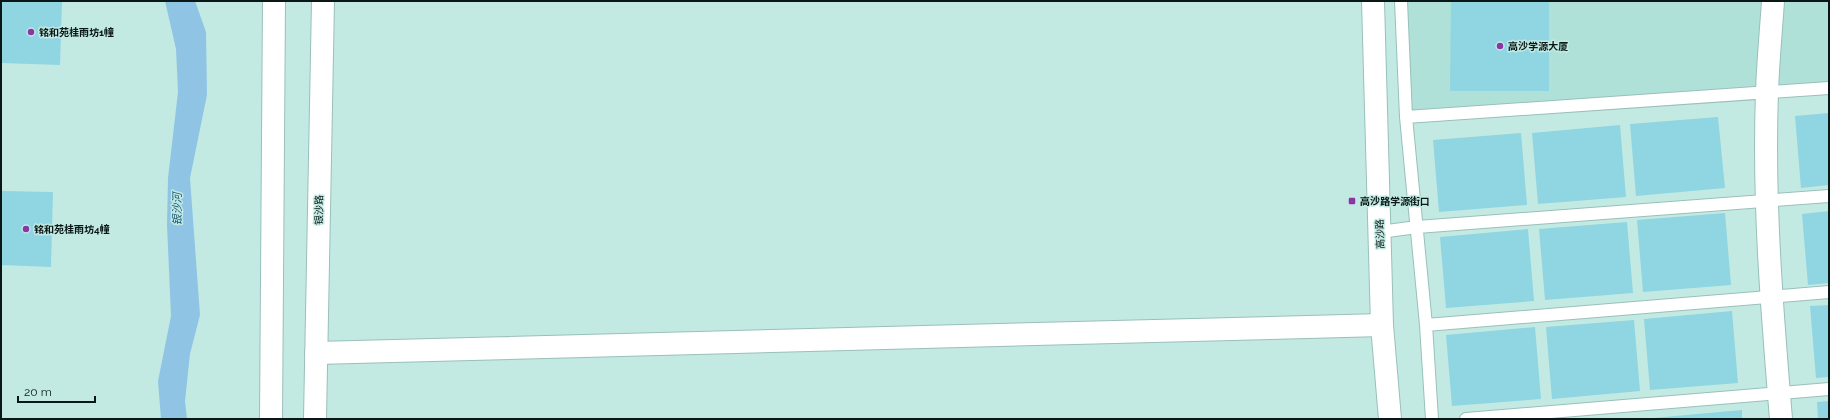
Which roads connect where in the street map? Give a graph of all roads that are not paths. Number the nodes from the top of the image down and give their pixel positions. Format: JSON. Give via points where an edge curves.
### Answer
{"nodes":[{"id":1,"x":274,"y":1,"type":"edge"},
{"id":2,"x":323,"y":1,"type":"edge"},
{"id":3,"x":1374,"y":1,"type":"edge"},
{"id":4,"x":1401,"y":1,"type":"edge"},
{"id":5,"x":1773,"y":1,"type":"edge"},
{"id":6,"x":1829,"y":88,"type":"edge"},
{"id":7,"x":1767,"y":92,"type":"junction"},
{"id":8,"x":1406,"y":117,"type":"junction"},
{"id":9,"x":1829,"y":196,"type":"edge"},
{"id":10,"x":1768,"y":202,"type":"junction"},
{"id":11,"x":1416,"y":227,"type":"junction"},
{"id":12,"x":1380,"y":232,"type":"junction"},
{"id":13,"x":1829,"y":292,"type":"edge"},
{"id":14,"x":1771,"y":297,"type":"junction"},
{"id":15,"x":1382,"y":325,"type":"junction"},
{"id":16,"x":1426,"y":325,"type":"junction"},
{"id":17,"x":316,"y":353,"type":"junction"},
{"id":18,"x":1829,"y":390,"type":"edge"},
{"id":19,"x":1779,"y":394,"type":"junction"},
{"id":20,"x":270,"y":419,"type":"edge"},
{"id":21,"x":315,"y":419,"type":"edge"},
{"id":22,"x":1390,"y":419,"type":"edge"},
{"id":23,"x":1432,"y":419,"type":"edge"},
{"id":24,"x":1466,"y":419,"type":"edge"},
{"id":25,"x":1781,"y":419,"type":"edge"}],
"edges":[{"from":1,"to":20,"type":"street"},
{"from":2,"to":17,"type":"street","name":"银沙路"},
{"from":3,"to":12,"type":"street","name":"高沙路"},
{"from":4,"to":8,"type":"lane"},
{"from":5,"to":7,"type":"street"},
{"from":6,"to":7,"type":"lane"},
{"from":7,"to":8,"type":"lane"},
{"from":7,"to":10,"type":"street"},
{"from":8,"to":11,"type":"lane"},
{"from":9,"to":10,"type":"lane"},
{"from":10,"to":11,"type":"lane"},
{"from":10,"to":14,"type":"street"},
{"from":11,"to":12,"type":"lane"},
{"from":11,"to":16,"type":"lane"},
{"from":12,"to":15,"type":"street","name":"高沙路"},
{"from":13,"to":14,"type":"lane"},
{"from":14,"to":16,"type":"lane"},
{"from":14,"to":19,"type":"street"},
{"from":15,"to":17,"type":"street"},
{"from":15,"to":22,"type":"street","name":"高沙路"},
{"from":16,"to":23,"type":"lane"},
{"from":17,"to":21,"type":"street","name":"银沙路"},
{"from":18,"to":19,"type":"lane"},
{"from":19,"to":24,"type":"lane"},
{"from":19,"to":25,"type":"street"}]}
